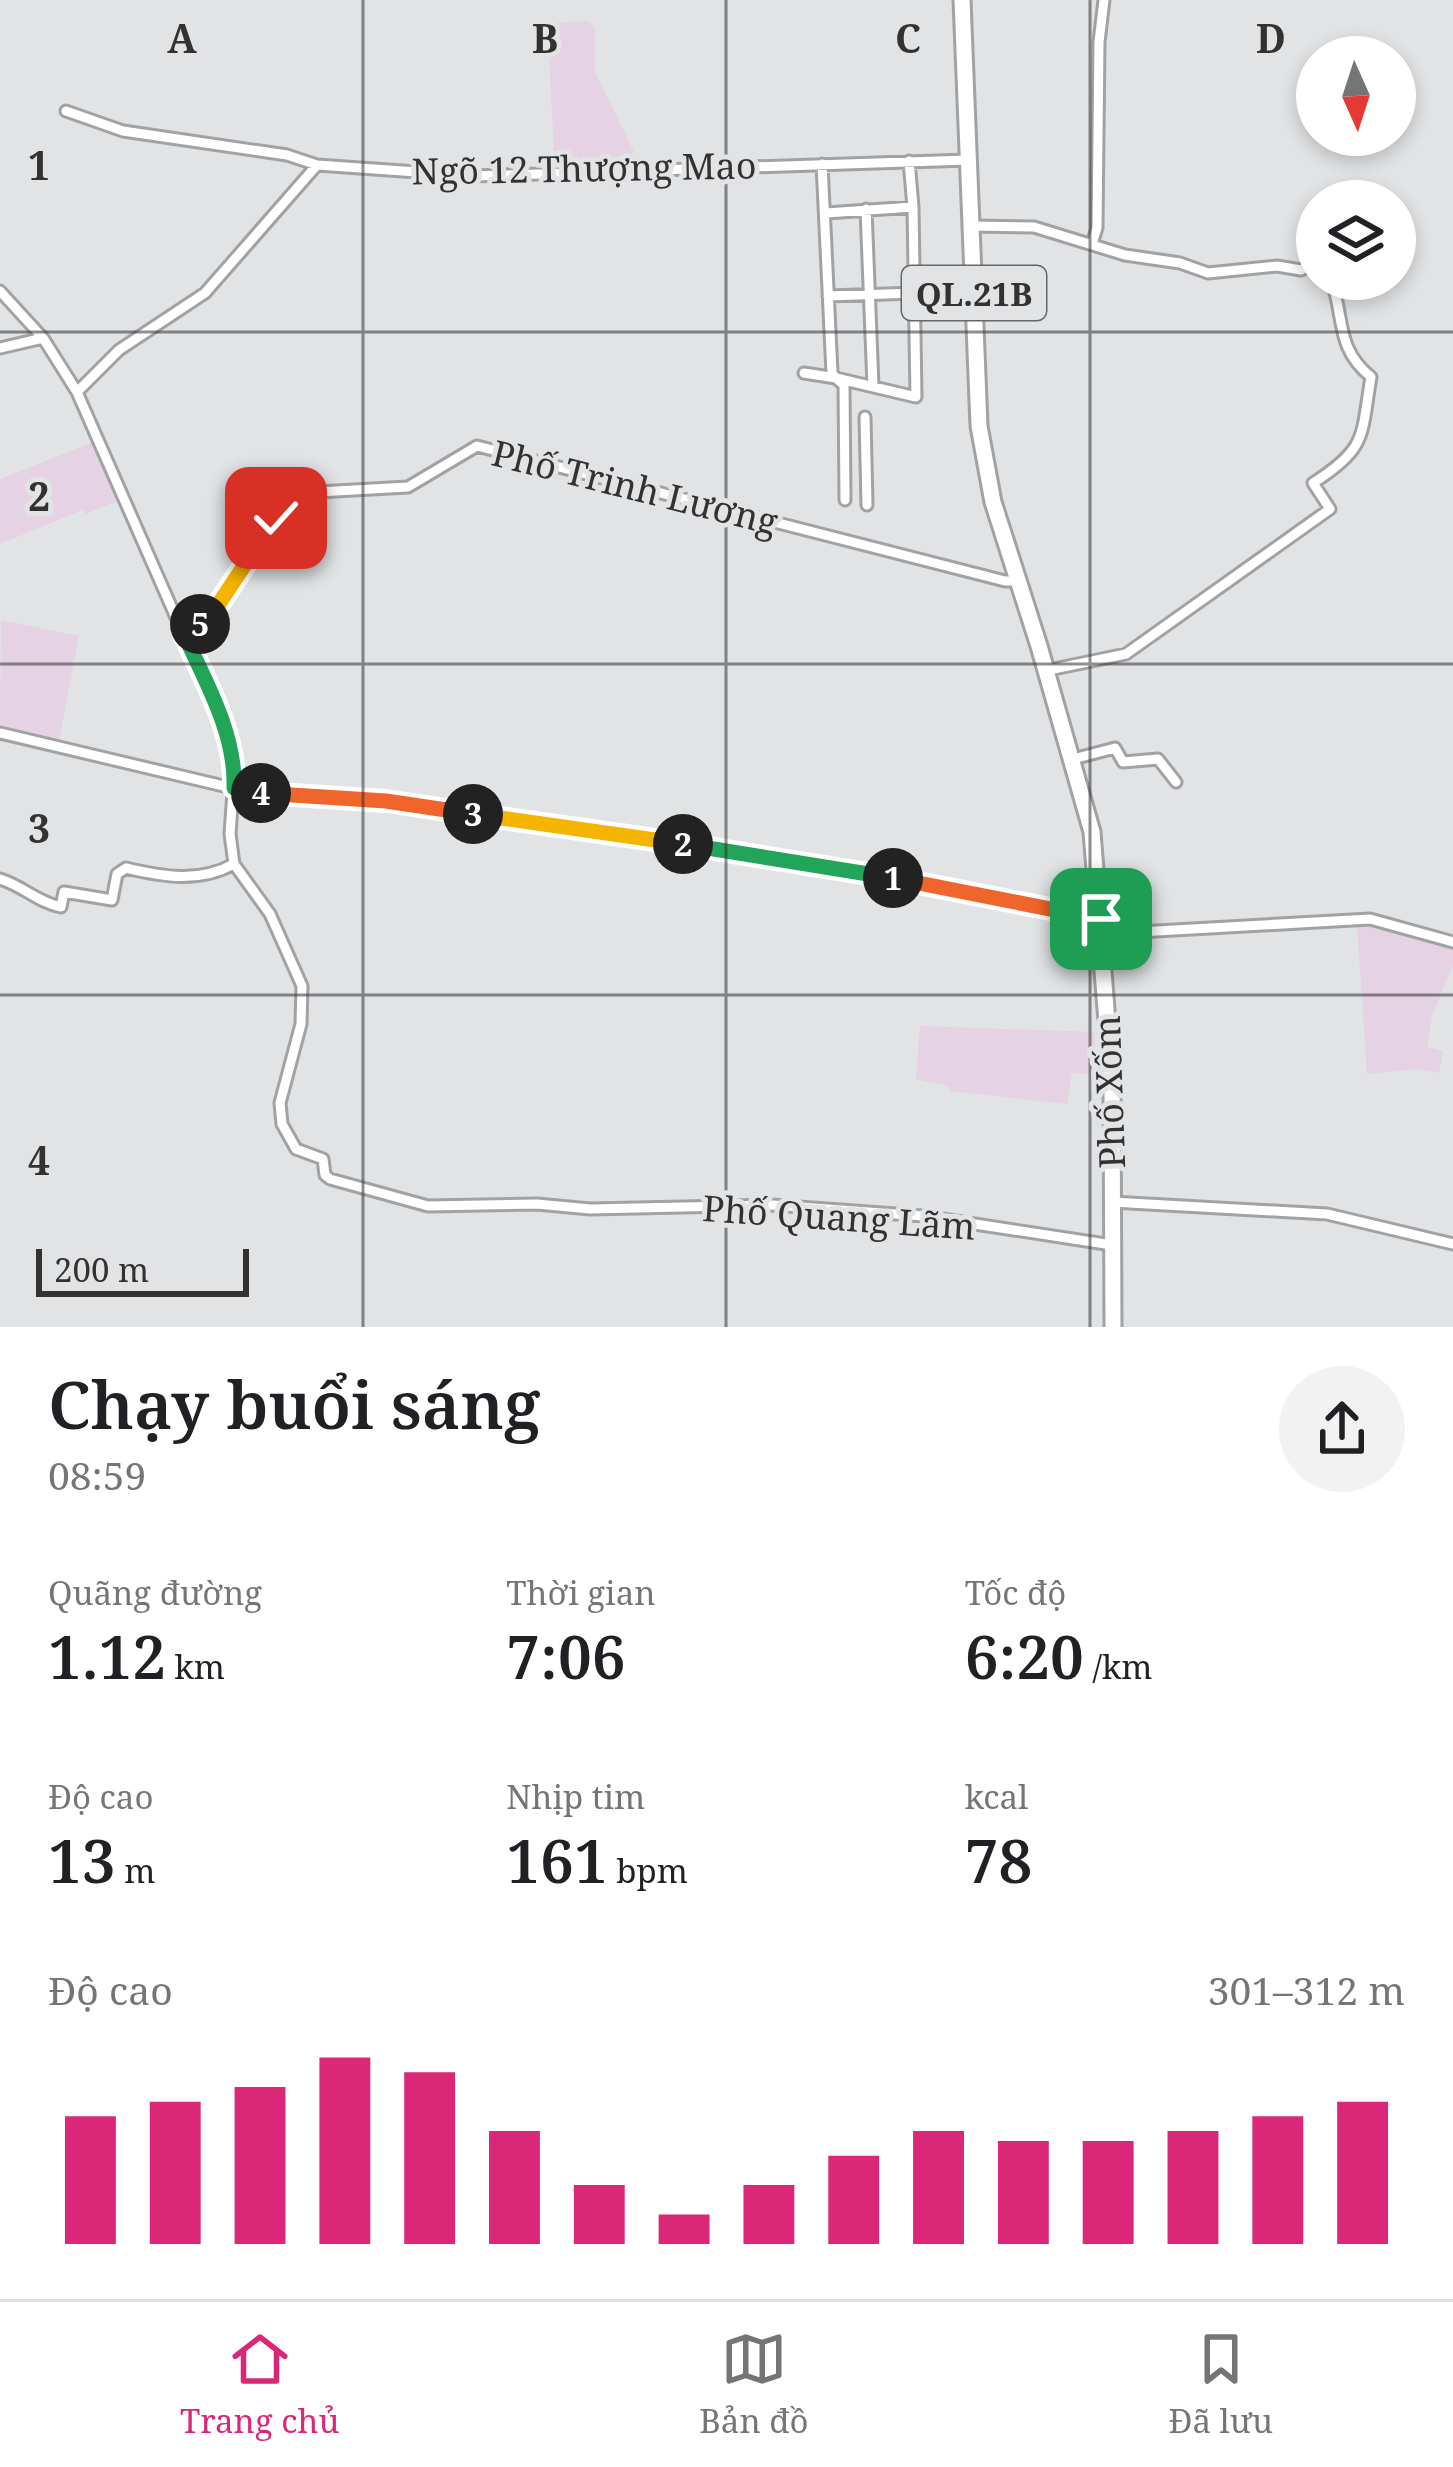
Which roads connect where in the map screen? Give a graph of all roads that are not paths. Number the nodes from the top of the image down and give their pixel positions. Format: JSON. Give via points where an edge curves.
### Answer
{"nodes":[{"id":1,"x":962,"y":0,"type":"edge"},
{"id":2,"x":1102,"y":6,"type":"edge"},
{"id":3,"x":66,"y":111,"type":"dead end"},
{"id":4,"x":968,"y":160,"type":"junction"},
{"id":5,"x":909,"y":161,"type":"junction"},
{"id":6,"x":317,"y":164,"type":"junction"},
{"id":7,"x":822,"y":164,"type":"junction"},
{"id":8,"x":913,"y":207,"type":"junction"},
{"id":9,"x":866,"y":209,"type":"junction"},
{"id":10,"x":826,"y":213,"type":"junction"},
{"id":11,"x":971,"y":226,"type":"junction"},
{"id":12,"x":1092,"y":244,"type":"junction"},
{"id":13,"x":1296,"y":269,"type":"edge"},
{"id":14,"x":0,"y":291,"type":"edge"},
{"id":15,"x":915,"y":292,"type":"junction"},
{"id":16,"x":870,"y":295,"type":"junction"},
{"id":17,"x":828,"y":296,"type":"junction"},
{"id":18,"x":1335,"y":300,"type":"edge"},
{"id":19,"x":43,"y":338,"type":"junction"},
{"id":20,"x":0,"y":348,"type":"edge"},
{"id":21,"x":804,"y":374,"type":"dead end"},
{"id":22,"x":836,"y":378,"type":"junction"},
{"id":23,"x":874,"y":386,"type":"junction"},
{"id":24,"x":76,"y":392,"type":"junction"},
{"id":25,"x":865,"y":417,"type":"dead end"},
{"id":26,"x":845,"y":500,"type":"dead end"},
{"id":27,"x":867,"y":505,"type":"dead end"},
{"id":28,"x":1016,"y":581,"type":"junction"},
{"id":29,"x":183,"y":632,"type":"junction"},
{"id":30,"x":1044,"y":671,"type":"junction"},
{"id":31,"x":0,"y":733,"type":"edge"},
{"id":32,"x":1073,"y":759,"type":"junction"},
{"id":33,"x":1176,"y":782,"type":"dead end"},
{"id":34,"x":234,"y":788,"type":"junction"},
{"id":35,"x":234,"y":864,"type":"junction"},
{"id":36,"x":0,"y":879,"type":"edge"},
{"id":37,"x":1102,"y":926,"type":"junction"},
{"id":38,"x":1453,"y":942,"type":"edge"},
{"id":39,"x":1112,"y":1202,"type":"junction"},
{"id":40,"x":1453,"y":1244,"type":"edge"},
{"id":41,"x":1112,"y":1245,"type":"junction"},
{"id":42,"x":1113,"y":1327,"type":"edge"}],
"edges":[{"from":1,"to":4,"type":"highway","number":"QL.21B"},
{"from":2,"to":12,"type":"street"},
{"from":3,"to":6,"type":"street","name":"Ngõ 12 Thượng Mao","via":[[123,130]]},
{"from":4,"to":5,"type":"street","name":"Ngõ 12 Thượng Mao"},
{"from":4,"to":11,"type":"highway","number":"QL.21B"},
{"from":5,"to":7,"type":"street","name":"Ngõ 12 Thượng Mao"},
{"from":5,"to":8,"type":"street"},
{"from":6,"to":7,"type":"street","name":"Ngõ 12 Thượng Mao","via":[[474,176]]},
{"from":6,"to":24,"type":"street","via":[[205,293],[119,350]]},
{"from":7,"to":10,"type":"street"},
{"from":8,"to":9,"type":"street"},
{"from":8,"to":15,"type":"street"},
{"from":9,"to":10,"type":"street"},
{"from":9,"to":16,"type":"street"},
{"from":10,"to":17,"type":"street"},
{"from":11,"to":12,"type":"street","via":[[1034,227]]},
{"from":11,"to":28,"type":"highway","number":"QL.21B","via":[[979,426]]},
{"from":12,"to":13,"type":"street","via":[[1208,274]]},
{"from":14,"to":19,"type":"street"},
{"from":15,"to":16,"type":"street"},
{"from":15,"to":23,"type":"street","via":[[916,397]]},
{"from":16,"to":17,"type":"street"},
{"from":16,"to":23,"type":"street"},
{"from":17,"to":22,"type":"street"},
{"from":18,"to":30,"type":"street","via":[[1345,346],[1371,377],[1363,438],[1313,483],[1330,509],[1126,654]]},
{"from":19,"to":20,"type":"street"},
{"from":19,"to":24,"type":"street"},
{"from":21,"to":22,"type":"street"},
{"from":22,"to":23,"type":"street"},
{"from":22,"to":26,"type":"street","via":[[844,385]]},
{"from":24,"to":29,"type":"street"},
{"from":25,"to":27,"type":"street"},
{"from":28,"to":29,"type":"street","name":"Phố Trinh Lương","via":[[476,446],[408,488],[300,493],[210,617]]},
{"from":28,"to":30,"type":"highway","name":"Phố Xốm","number":"QL.21B"},
{"from":29,"to":34,"type":"street","via":[[227,736]]},
{"from":30,"to":32,"type":"highway","name":"Phố Xốm","number":"QL.21B"},
{"from":31,"to":34,"type":"street"},
{"from":32,"to":33,"type":"street","via":[[1115,748],[1123,763],[1158,759]]},
{"from":32,"to":37,"type":"highway","name":"Phố Xốm","number":"QL.21B","via":[[1092,832]]},
{"from":34,"to":35,"type":"street"},
{"from":34,"to":37,"type":"street","via":[[386,801],[710,848],[1006,898]]},
{"from":35,"to":36,"type":"street","via":[[206,877],[126,868],[112,900],[64,892],[61,907]]},
{"from":35,"to":41,"type":"street","name":"Phố Quang Lãm","via":[[269,914],[302,986],[301,1024],[280,1103],[287,1137],[318,1155],[330,1179],[428,1206],[772,1205],[923,1216]]},
{"from":37,"to":38,"type":"street","via":[[1370,921]]},
{"from":37,"to":39,"type":"highway","name":"Phố Xốm","number":"QL.21B"},
{"from":39,"to":40,"type":"street","via":[[1327,1214]]},
{"from":39,"to":41,"type":"highway","name":"Phố Xốm","number":"QL.21B"},
{"from":41,"to":42,"type":"highway","name":"Phố Xốm","number":"QL.21B"}]}
